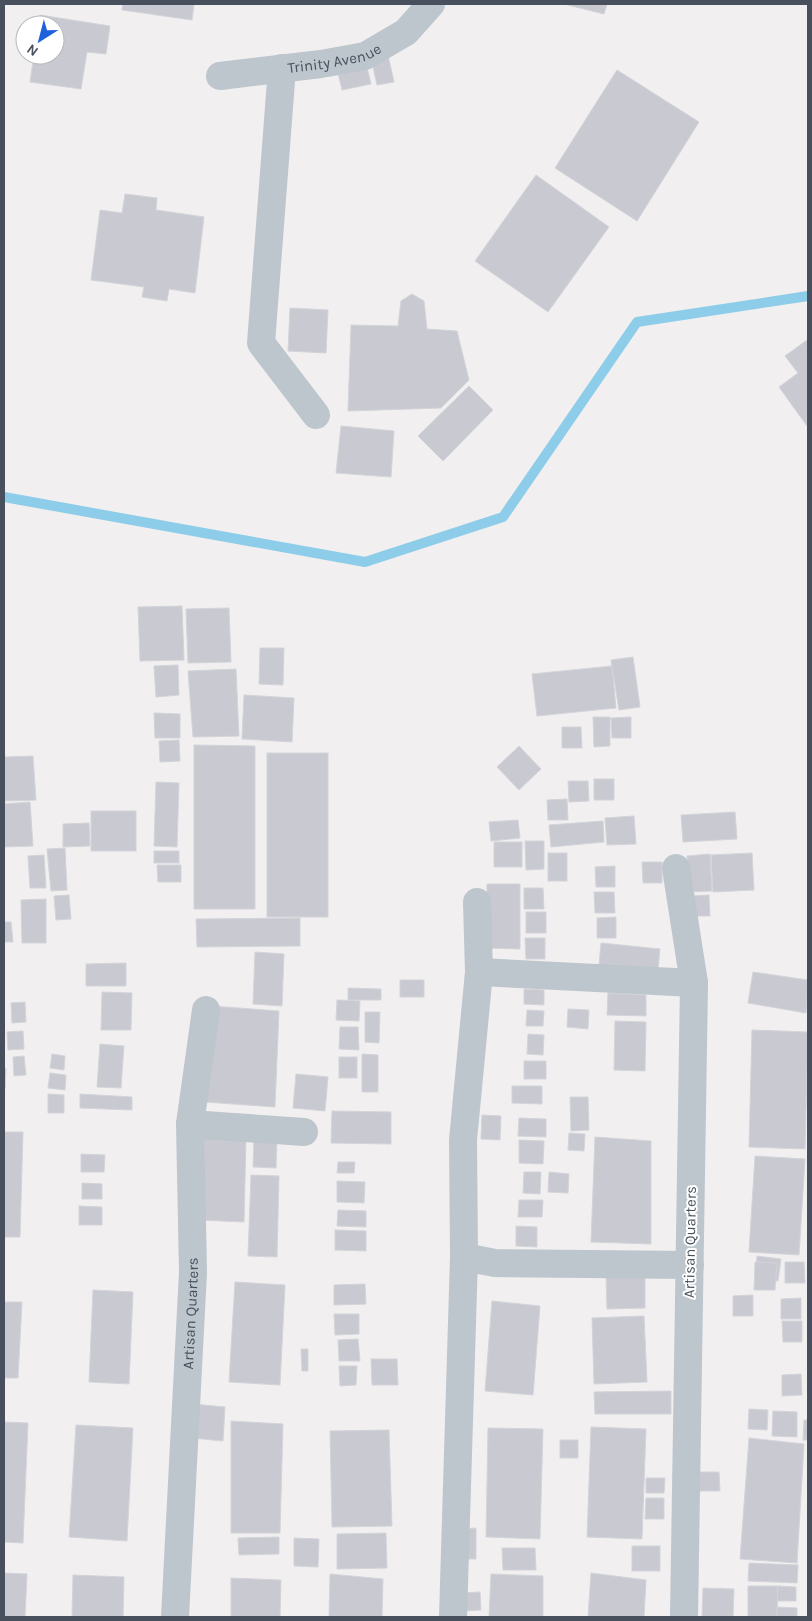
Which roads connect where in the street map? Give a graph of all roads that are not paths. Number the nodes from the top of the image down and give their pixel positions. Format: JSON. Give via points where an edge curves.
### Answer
{"nodes":[{"id":1,"x":431,"y":4,"type":"edge"},
{"id":2,"x":282,"y":68,"type":"junction"},
{"id":3,"x":220,"y":76,"type":"dead end"},
{"id":4,"x":316,"y":414,"type":"dead end"},
{"id":5,"x":676,"y":868,"type":"dead end"},
{"id":6,"x":478,"y":902,"type":"dead end"},
{"id":7,"x":479,"y":972,"type":"junction"},
{"id":8,"x":694,"y":983,"type":"junction"},
{"id":9,"x":206,"y":1010,"type":"dead end"},
{"id":10,"x":190,"y":1124,"type":"junction"},
{"id":11,"x":304,"y":1132,"type":"dead end"},
{"id":12,"x":464,"y":1257,"type":"junction"},
{"id":13,"x":690,"y":1265,"type":"junction"},
{"id":14,"x":175,"y":1617,"type":"edge"},
{"id":15,"x":453,"y":1617,"type":"edge"},
{"id":16,"x":684,"y":1617,"type":"edge"}],
"edges":[{"from":1,"to":2,"type":"street","name":"Trinity Avenue","via":[[406,32],[365,56]]},
{"from":2,"to":3,"type":"street","name":"Trinity Avenue"},
{"from":2,"to":4,"type":"street","via":[[261,342]]},
{"from":5,"to":8,"type":"street","name":"Artisan Quarters"},
{"from":6,"to":7,"type":"street"},
{"from":7,"to":8,"type":"street"},
{"from":7,"to":12,"type":"street","via":[[463,1140]]},
{"from":8,"to":13,"type":"street","name":"Artisan Quarters"},
{"from":9,"to":10,"type":"street","name":"Artisan Quarters"},
{"from":10,"to":11,"type":"street"},
{"from":10,"to":14,"type":"street","name":"Artisan Quarters","via":[[193,1272]]},
{"from":12,"to":13,"type":"street","via":[[495,1262]]},
{"from":12,"to":15,"type":"street"},
{"from":13,"to":16,"type":"street","name":"Artisan Quarters"}]}
